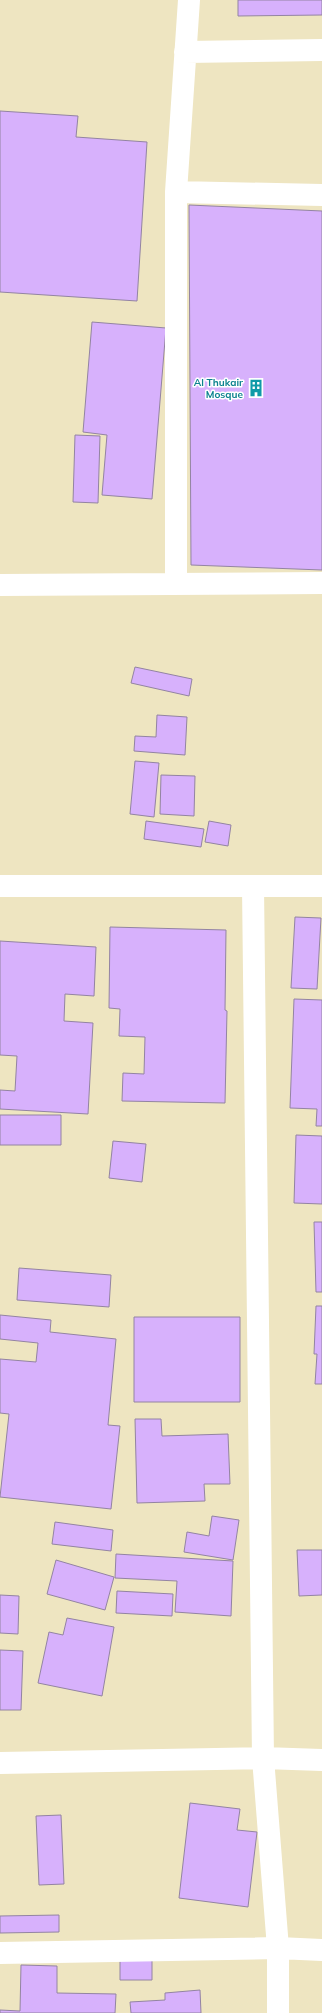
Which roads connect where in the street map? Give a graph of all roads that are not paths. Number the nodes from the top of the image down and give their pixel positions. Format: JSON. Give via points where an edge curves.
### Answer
{"nodes":[{"id":1,"x":189,"y":0,"type":"edge"},
{"id":2,"x":322,"y":50,"type":"edge"},
{"id":3,"x":185,"y":52,"type":"junction"},
{"id":4,"x":176,"y":192,"type":"junction"},
{"id":5,"x":322,"y":195,"type":"edge"},
{"id":6,"x":322,"y":583,"type":"edge"},
{"id":7,"x":176,"y":584,"type":"junction"},
{"id":8,"x":0,"y":585,"type":"edge"},
{"id":9,"x":0,"y":886,"type":"edge"},
{"id":10,"x":253,"y":886,"type":"junction"},
{"id":11,"x":322,"y":886,"type":"edge"},
{"id":12,"x":263,"y":1758,"type":"junction"},
{"id":13,"x":322,"y":1760,"type":"edge"},
{"id":14,"x":0,"y":1763,"type":"edge"},
{"id":15,"x":278,"y":1948,"type":"junction"},
{"id":16,"x":322,"y":1950,"type":"edge"},
{"id":17,"x":0,"y":1953,"type":"edge"},
{"id":18,"x":278,"y":2013,"type":"edge"}],
"edges":[{"from":1,"to":3,"type":"street"},
{"from":2,"to":3,"type":"street"},
{"from":3,"to":4,"type":"street"},
{"from":4,"to":5,"type":"street"},
{"from":4,"to":7,"type":"street"},
{"from":6,"to":7,"type":"street"},
{"from":7,"to":8,"type":"street"},
{"from":9,"to":10,"type":"street"},
{"from":10,"to":11,"type":"street"},
{"from":10,"to":12,"type":"street"},
{"from":12,"to":13,"type":"street"},
{"from":12,"to":14,"type":"street"},
{"from":12,"to":15,"type":"street"},
{"from":15,"to":16,"type":"street"},
{"from":15,"to":17,"type":"street"},
{"from":15,"to":18,"type":"street"}]}
